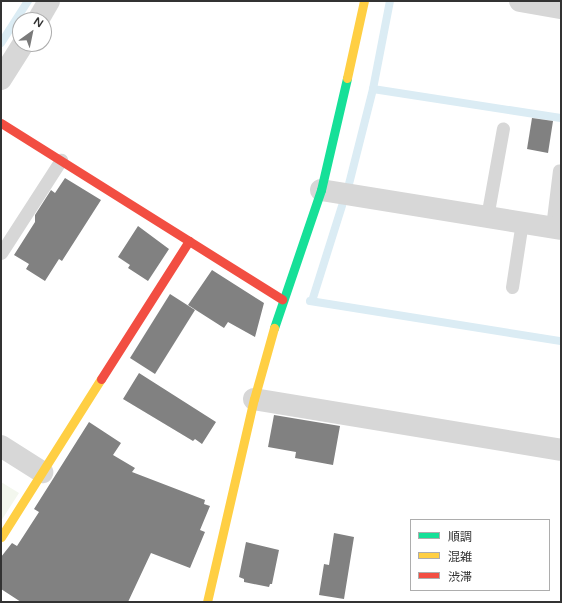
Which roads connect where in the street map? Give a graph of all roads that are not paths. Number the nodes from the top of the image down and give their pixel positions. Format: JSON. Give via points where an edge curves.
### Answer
{"nodes":[{"id":1,"x":49,"y":1,"type":"edge"},
{"id":2,"x":364,"y":1,"type":"edge"},
{"id":3,"x":520,"y":1,"type":"edge"},
{"id":4,"x":559,"y":5,"type":"edge"},
{"id":5,"x":43,"y":12,"type":"edge"},
{"id":6,"x":18,"y":52,"type":"edge"},
{"id":7,"x":1,"y":79,"type":"edge"},
{"id":8,"x":1,"y":123,"type":"edge"},
{"id":9,"x":503,"y":128,"type":"dead end"},
{"id":10,"x":60,"y":160,"type":"junction"},
{"id":11,"x":559,"y":170,"type":"dead end"},
{"id":12,"x":321,"y":190,"type":"junction"},
{"id":13,"x":487,"y":217,"type":"junction"},
{"id":14,"x":522,"y":222,"type":"junction"},
{"id":15,"x":556,"y":228,"type":"edge"},
{"id":16,"x":189,"y":241,"type":"junction"},
{"id":17,"x":1,"y":253,"type":"edge"},
{"id":18,"x":512,"y":287,"type":"dead end"},
{"id":19,"x":282,"y":299,"type":"junction"},
{"id":20,"x":254,"y":399,"type":"junction"},
{"id":21,"x":1,"y":446,"type":"edge"},
{"id":22,"x":561,"y":450,"type":"edge"},
{"id":23,"x":42,"y":472,"type":"junction"},
{"id":24,"x":1,"y":537,"type":"edge"},
{"id":25,"x":207,"y":602,"type":"edge"}],
"edges":[{"from":1,"to":5,"type":"street"},
{"from":2,"to":12,"type":"street"},
{"from":3,"to":4,"type":"street"},
{"from":6,"to":7,"type":"street"},
{"from":8,"to":10,"type":"street"},
{"from":9,"to":13,"type":"lane"},
{"from":10,"to":16,"type":"street"},
{"from":10,"to":17,"type":"lane"},
{"from":11,"to":15,"type":"lane"},
{"from":12,"to":13,"type":"street"},
{"from":12,"to":19,"type":"street"},
{"from":13,"to":14,"type":"street"},
{"from":14,"to":15,"type":"street"},
{"from":14,"to":18,"type":"lane"},
{"from":16,"to":19,"type":"street"},
{"from":16,"to":23,"type":"street"},
{"from":19,"to":20,"type":"street"},
{"from":20,"to":22,"type":"street"},
{"from":20,"to":25,"type":"street"},
{"from":21,"to":23,"type":"street"},
{"from":23,"to":24,"type":"street"}]}
